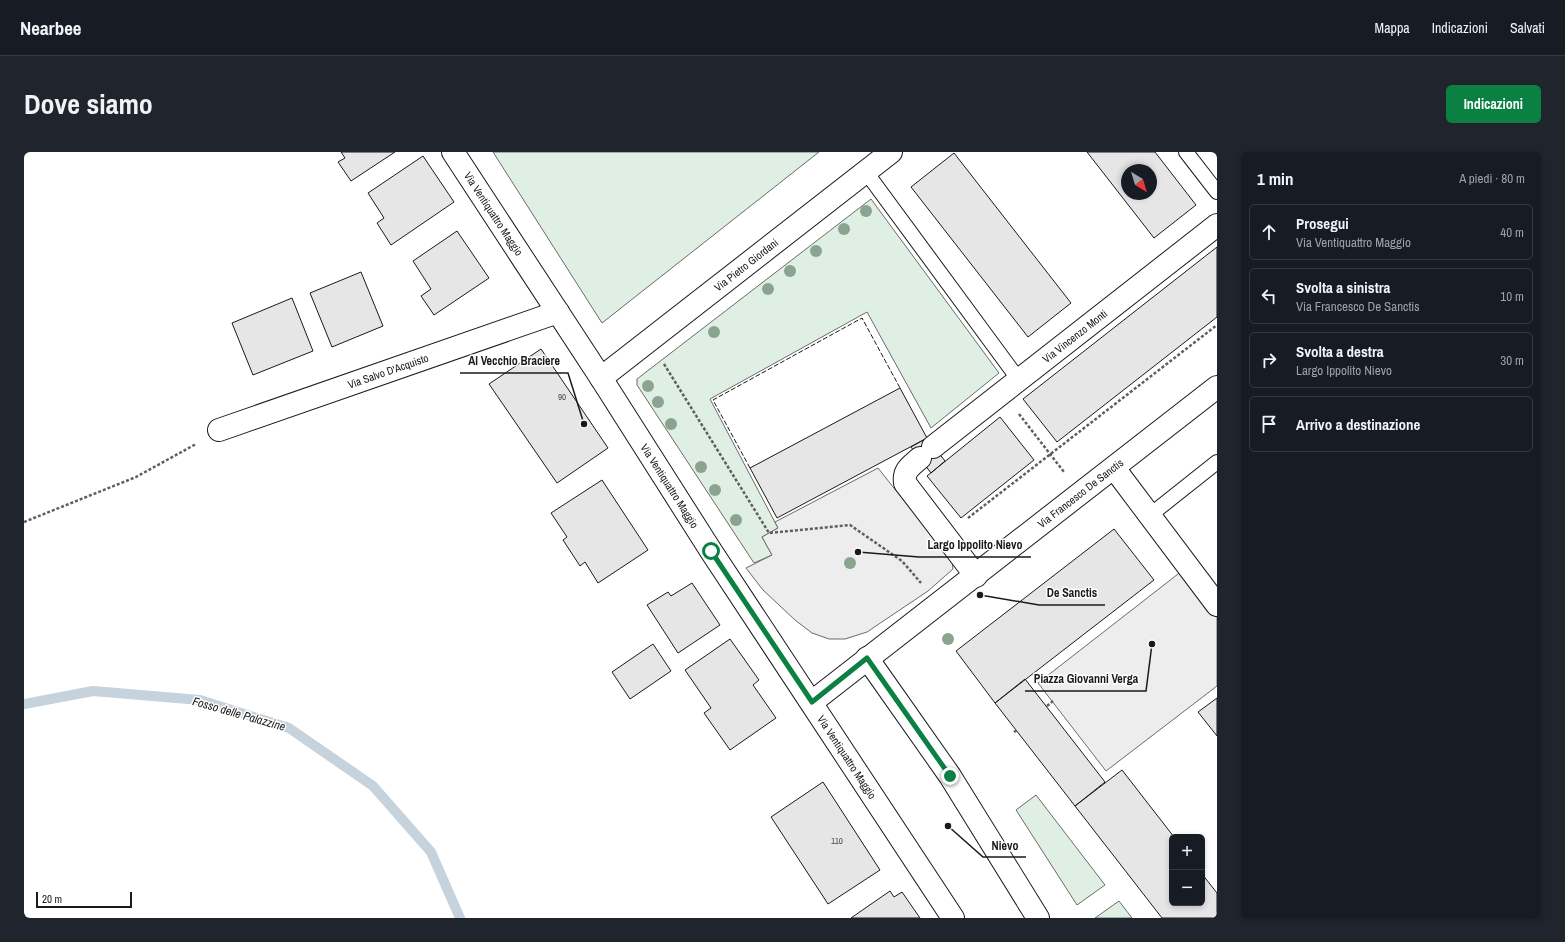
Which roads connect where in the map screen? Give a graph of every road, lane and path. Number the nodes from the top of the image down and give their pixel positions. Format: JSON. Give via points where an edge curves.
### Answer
{"nodes":[{"id":1,"x":454,"y":152,"type":"edge"},
{"id":2,"x":891,"y":152,"type":"edge"},
{"id":3,"x":1186,"y":152,"type":"edge"},
{"id":4,"x":866,"y":172,"type":"junction"},
{"id":5,"x":1217,"y":192,"type":"edge"},
{"id":6,"x":1217,"y":226,"type":"edge"},
{"id":7,"x":558,"y":312,"type":"junction"},
{"id":8,"x":1217,"y":325,"type":"edge"},
{"id":9,"x":663,"y":363,"type":"dead end"},
{"id":10,"x":601,"y":378,"type":"junction"},
{"id":11,"x":1020,"y":380,"type":"junction"},
{"id":12,"x":1217,"y":387,"type":"edge"},
{"id":13,"x":1017,"y":412,"type":"dead end"},
{"id":14,"x":219,"y":430,"type":"joint"},
{"id":15,"x":1050,"y":454,"type":"junction"},
{"id":16,"x":1217,"y":462,"type":"edge"},
{"id":17,"x":1059,"y":466,"type":"dead end"},
{"id":18,"x":1114,"y":468,"type":"junction"},
{"id":19,"x":972,"y":515,"type":"dead end"},
{"id":20,"x":1149,"y":516,"type":"junction"},
{"id":21,"x":24,"y":522,"type":"edge"},
{"id":22,"x":976,"y":576,"type":"junction"},
{"id":23,"x":923,"y":585,"type":"dead end"},
{"id":24,"x":1217,"y":605,"type":"edge"},
{"id":25,"x":867,"y":658,"type":"junction"},
{"id":26,"x":1053,"y":701,"type":"dead end"},
{"id":27,"x":812,"y":702,"type":"junction"},
{"id":28,"x":1047,"y":706,"type":"dead end"},
{"id":29,"x":1017,"y":730,"type":"dead end"},
{"id":30,"x":1014,"y":732,"type":"dead end"},
{"id":31,"x":953,"y":918,"type":"edge"},
{"id":32,"x":1038,"y":918,"type":"edge"}],
"edges":[{"from":1,"to":7,"type":"street","name":"Via Ventiquattro Maggio"},
{"from":2,"to":4,"type":"street","name":"Via Pietro Giordani"},
{"from":3,"to":5,"type":"lane"},
{"from":4,"to":10,"type":"street","name":"Via Pietro Giordani"},
{"from":4,"to":11,"type":"lane"},
{"from":6,"to":11,"type":"street","name":"Via Vincenzo Monti"},
{"from":7,"to":10,"type":"street","name":"Via Ventiquattro Maggio"},
{"from":7,"to":14,"type":"street","name":"Via Salvo D'Acquisto"},
{"from":8,"to":15,"type":"path"},
{"from":9,"to":23,"type":"path","via":[[769,533],[850,525],[902,561]]},
{"from":10,"to":27,"type":"street","name":"Via Ventiquattro Maggio","via":[[711,551]]},
{"from":11,"to":22,"type":"street","name":"Via Vincenzo Monti","via":[[926,452],[904,475],[905,483]]},
{"from":12,"to":18,"type":"street","name":"Via Francesco De Sanctis"},
{"from":13,"to":15,"type":"path"},
{"from":14,"to":21,"type":"path","via":[[181,454],[136,477]]},
{"from":15,"to":17,"type":"path"},
{"from":15,"to":19,"type":"path"},
{"from":16,"to":20,"type":"lane"},
{"from":18,"to":20,"type":"street"},
{"from":18,"to":22,"type":"street","name":"Via Francesco De Sanctis"},
{"from":20,"to":24,"type":"street"},
{"from":22,"to":25,"type":"street","name":"Via Francesco De Sanctis"},
{"from":25,"to":27,"type":"street","name":"Via Francesco De Sanctis"},
{"from":25,"to":32,"type":"street","via":[[950,776]]},
{"from":26,"to":28,"type":"path"},
{"from":27,"to":31,"type":"street","name":"Via Ventiquattro Maggio"},
{"from":29,"to":30,"type":"path"}]}
